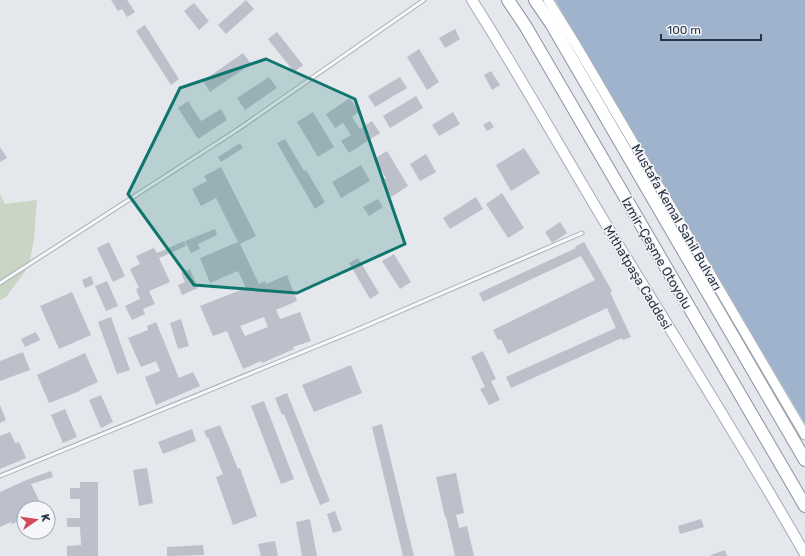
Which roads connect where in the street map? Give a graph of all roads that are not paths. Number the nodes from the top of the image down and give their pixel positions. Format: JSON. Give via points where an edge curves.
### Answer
{"nodes":[{"id":1,"x":424,"y":0,"type":"edge"},
{"id":2,"x":472,"y":0,"type":"edge"},
{"id":3,"x":508,"y":0,"type":"edge"},
{"id":4,"x":535,"y":0,"type":"edge"},
{"id":5,"x":548,"y":0,"type":"edge"},
{"id":6,"x":582,"y":233,"type":"dead end"},
{"id":7,"x":0,"y":282,"type":"edge"},
{"id":8,"x":805,"y":436,"type":"edge"},
{"id":9,"x":805,"y":460,"type":"edge"},
{"id":10,"x":0,"y":476,"type":"edge"},
{"id":11,"x":805,"y":506,"type":"edge"},
{"id":12,"x":805,"y":554,"type":"edge"}],
"edges":[{"from":1,"to":7,"type":"lane","via":[[237,130]]},
{"from":2,"to":12,"type":"main road","name":"Mithatpaşa Caddesi","via":[[757,470]]},
{"from":3,"to":11,"type":"highway","name":"İzmir-Çeşme Otoyolu"},
{"from":4,"to":9,"type":"highway","name":"İzmir-Çeşme Otoyolu","via":[[552,25]]},
{"from":5,"to":8,"type":"main road","name":"Mustafa Kemal Sahil Bulvarı"},
{"from":6,"to":10,"type":"lane","via":[[361,328]]}]}
